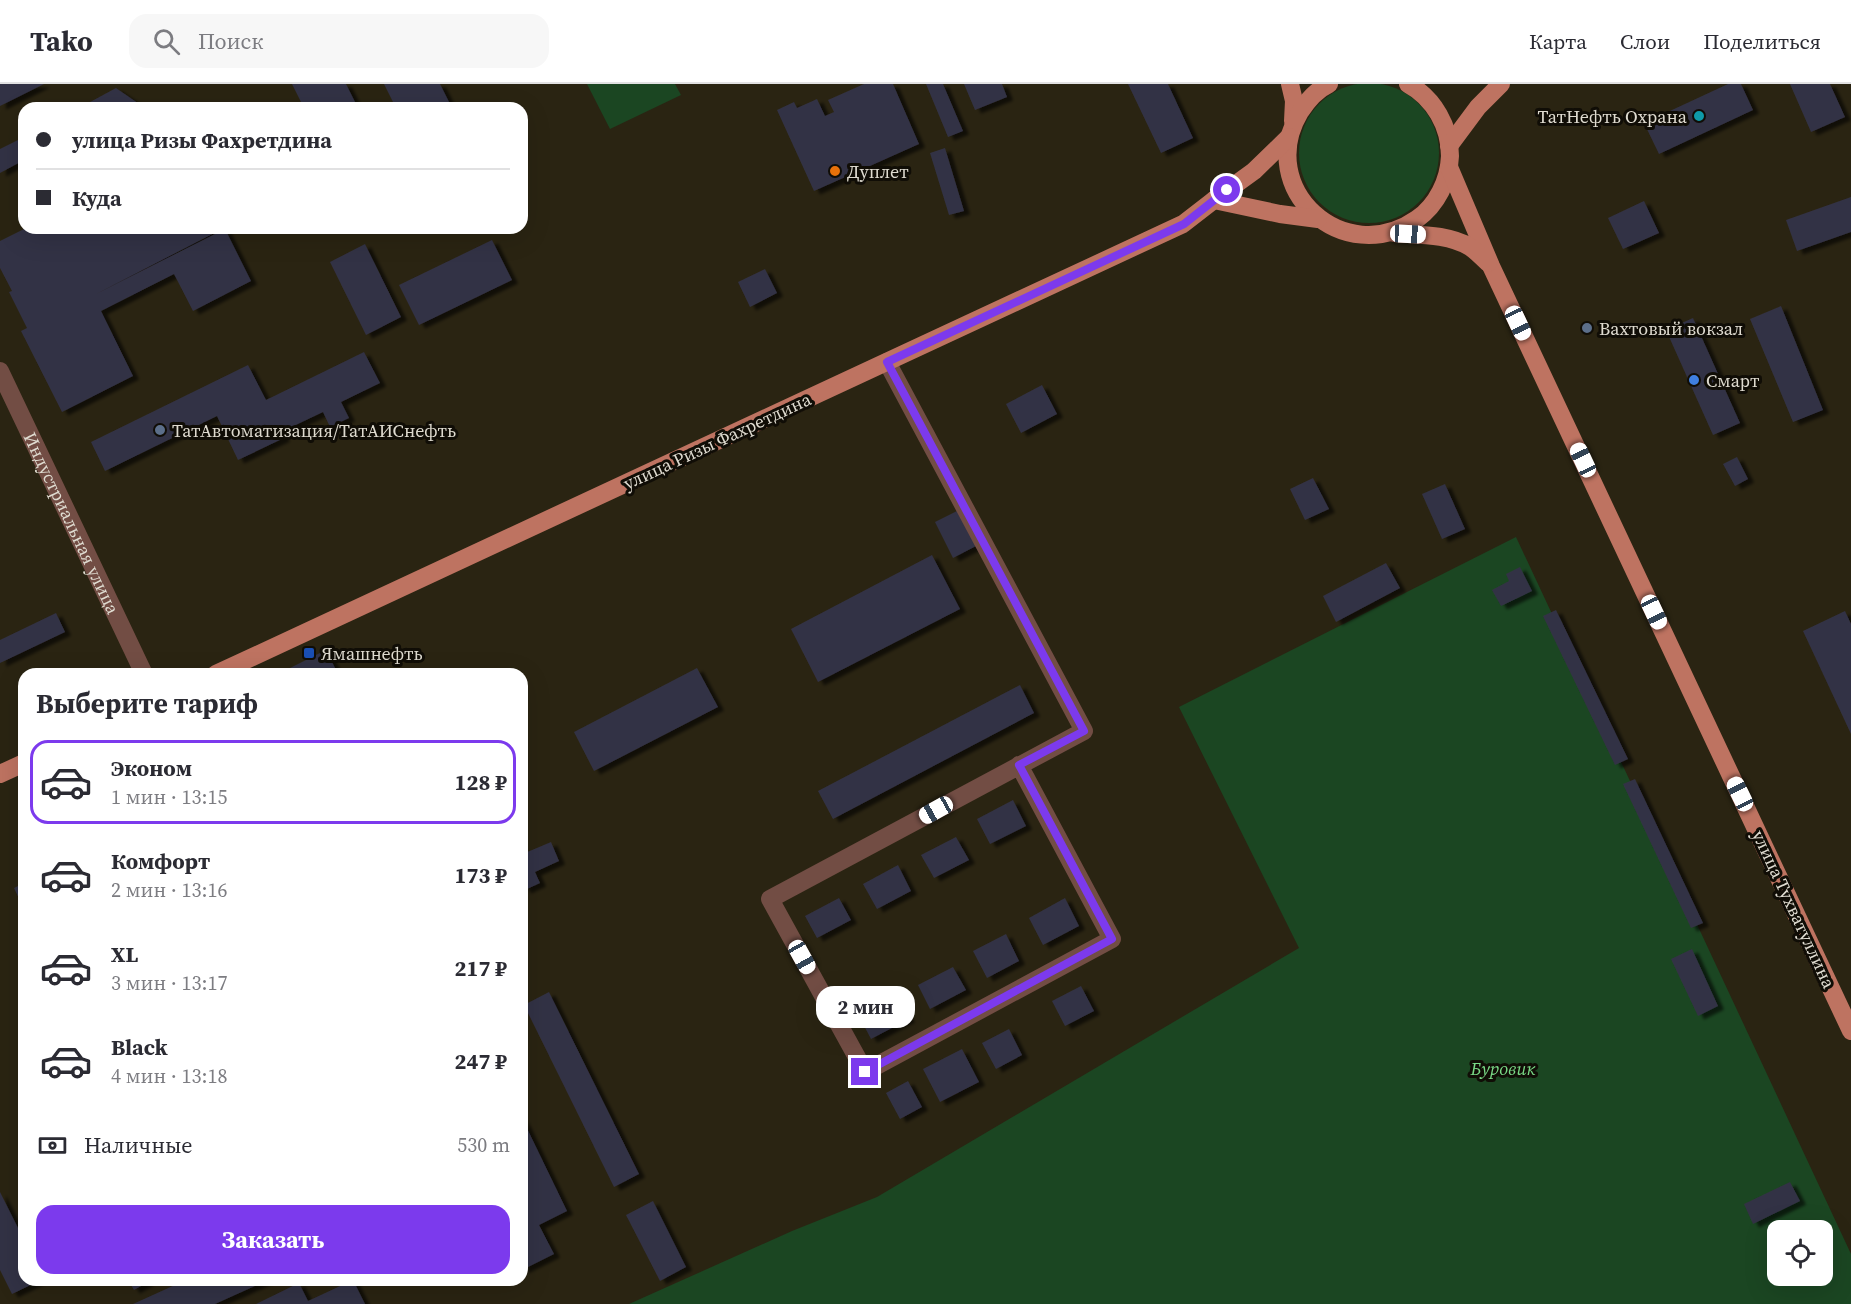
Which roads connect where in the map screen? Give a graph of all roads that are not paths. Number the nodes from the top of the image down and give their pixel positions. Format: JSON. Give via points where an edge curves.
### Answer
{"nodes":[{"id":1,"x":1290,"y":84,"type":"edge"},
{"id":2,"x":1329,"y":84,"type":"edge"},
{"id":3,"x":1408,"y":84,"type":"edge"},
{"id":4,"x":1501,"y":84,"type":"edge"},
{"id":5,"x":1291,"y":130,"type":"junction"},
{"id":6,"x":1449,"y":146,"type":"junction"},
{"id":7,"x":1449,"y":167,"type":"junction"},
{"id":8,"x":1214,"y":200,"type":"junction"},
{"id":9,"x":1318,"y":219,"type":"junction"},
{"id":10,"x":1390,"y":233,"type":"junction"},
{"id":11,"x":1491,"y":266,"type":"junction"},
{"id":12,"x":887,"y":362,"type":"junction"},
{"id":13,"x":0,"y":371,"type":"edge"},
{"id":14,"x":141,"y":668,"type":"edge"},
{"id":15,"x":229,"y":668,"type":"edge"},
{"id":16,"x":1019,"y":765,"type":"junction"},
{"id":17,"x":18,"y":766,"type":"edge"},
{"id":18,"x":0,"y":774,"type":"edge"},
{"id":19,"x":1851,"y":1031,"type":"edge"}],
"edges":[{"from":1,"to":5,"type":"main road","via":[[1294,100]]},
{"from":2,"to":5,"type":"main road","name":"улица Ризы Фахретдина","via":[[1305,103]]},
{"from":3,"to":6,"type":"main road","via":[[1433,106]]},
{"from":4,"to":6,"type":"main road"},
{"from":5,"to":8,"type":"main road","name":"улица Ризы Фахретдина","via":[[1254,171]]},
{"from":5,"to":9,"type":"main road","via":[[1287,160],[1292,182],[1302,202]]},
{"from":6,"to":7,"type":"main road"},
{"from":7,"to":10,"type":"main road","via":[[1435,201],[1407,226]]},
{"from":7,"to":11,"type":"main road","name":"улица Тухватуллина"},
{"from":8,"to":9,"type":"main road"},
{"from":8,"to":12,"type":"main road","name":"улица Ризы Фахретдина","via":[[1184,224]]},
{"from":9,"to":10,"type":"main road","via":[[1352,234]]},
{"from":10,"to":11,"type":"main road","via":[[1451,239],[1470,247]]},
{"from":11,"to":19,"type":"main road","name":"улица Тухватуллина"},
{"from":12,"to":15,"type":"main road","name":"улица Ризы Фахретдина"},
{"from":12,"to":16,"type":"street","via":[[1084,731]]},
{"from":13,"to":14,"type":"street","name":"Индустриальная улица"},
{"from":16,"to":16,"type":"street","via":[[1112,939],[865,1072],[770,899]]},
{"from":17,"to":18,"type":"main road"}]}
